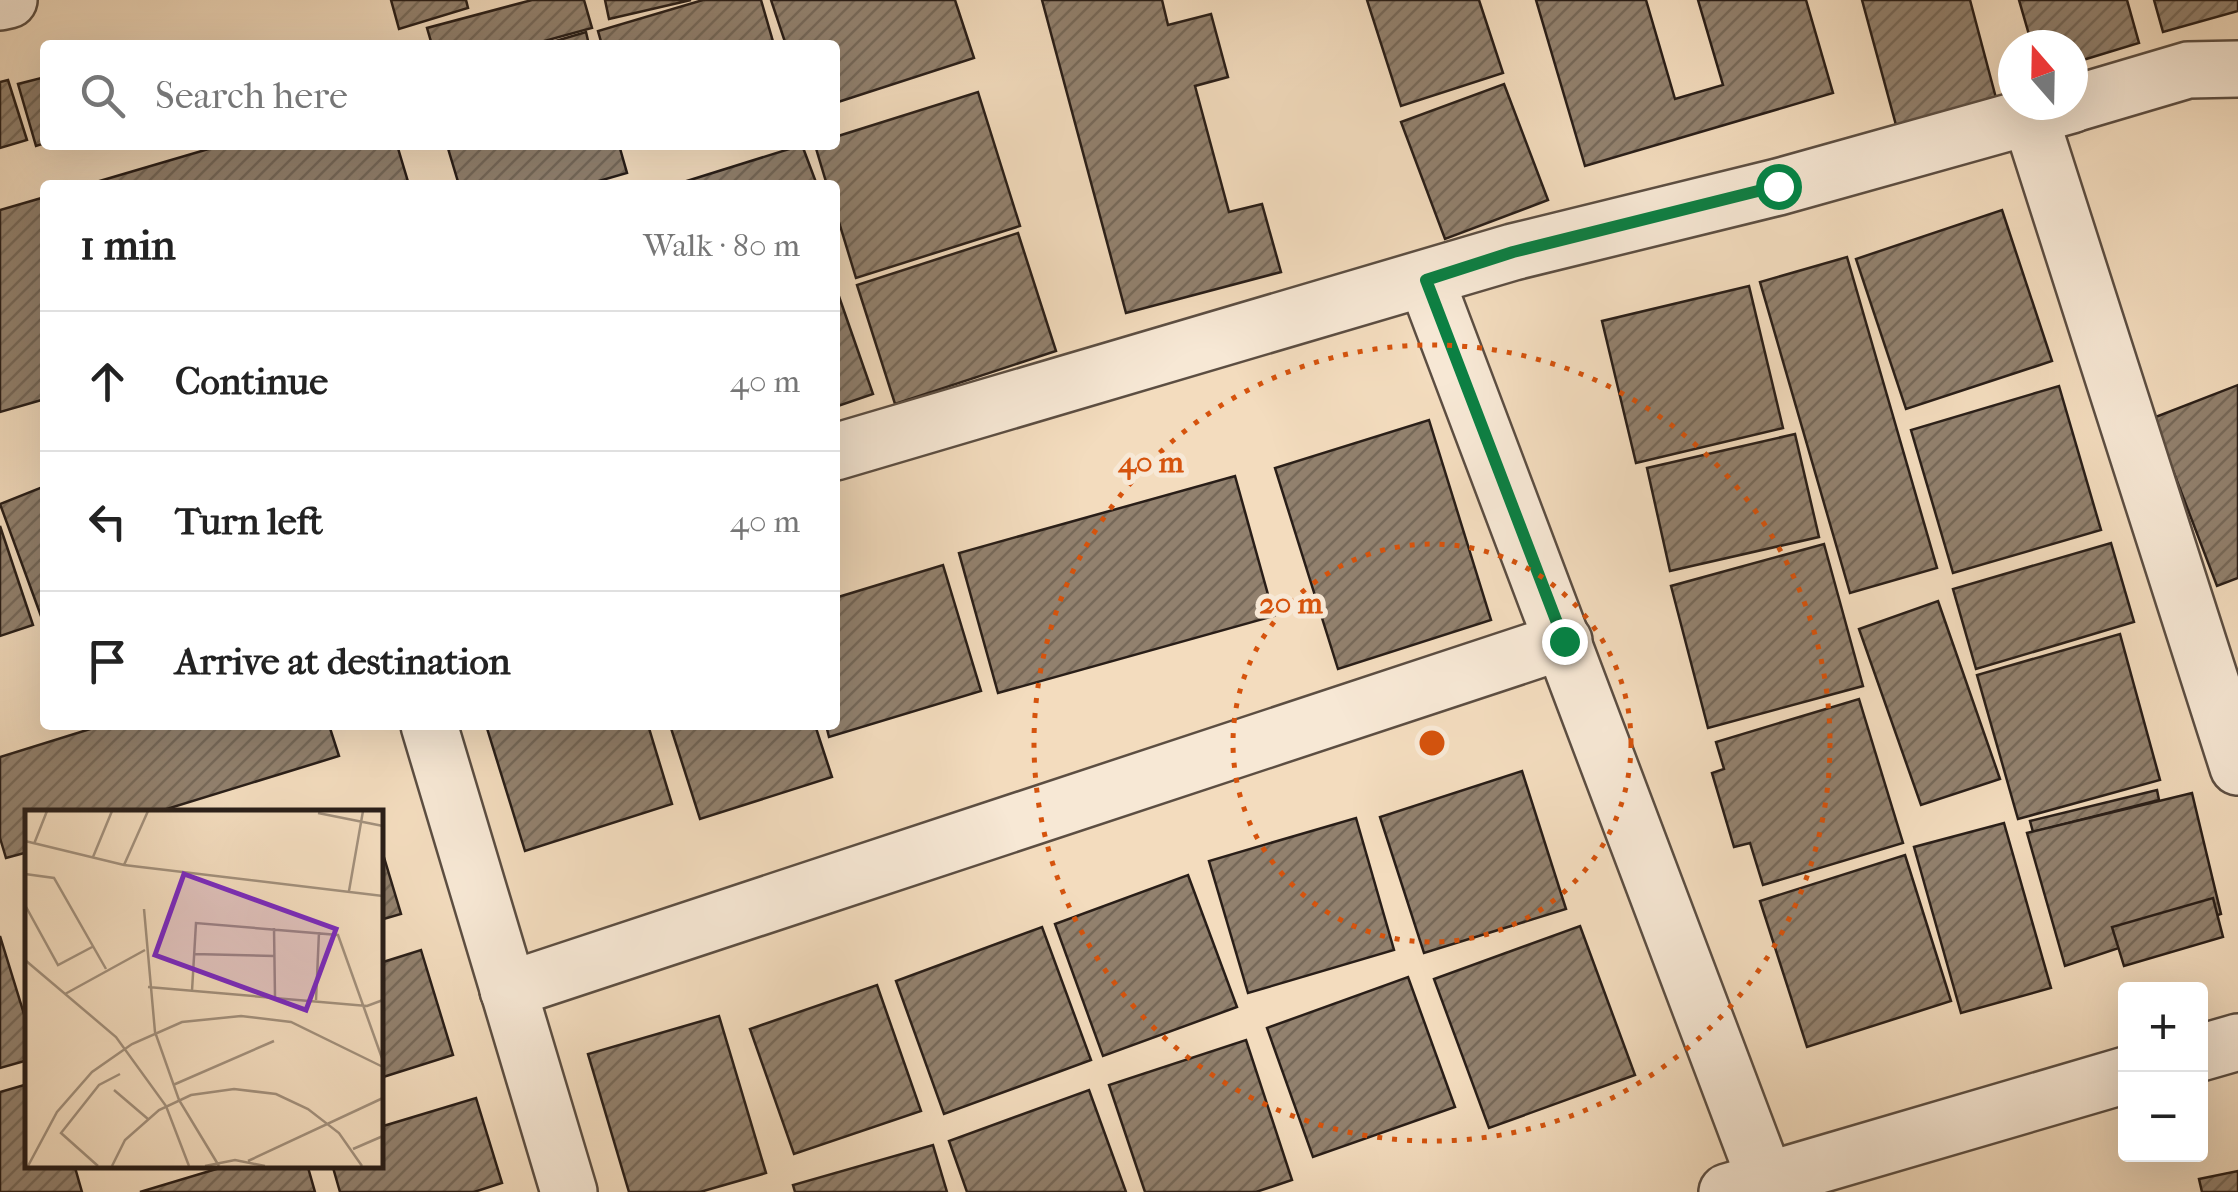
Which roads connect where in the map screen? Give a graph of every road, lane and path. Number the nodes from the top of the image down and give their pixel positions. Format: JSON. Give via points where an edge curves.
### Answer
{"nodes":[{"id":1,"x":9,"y":0,"type":"edge"},
{"id":2,"x":0,"y":2,"type":"edge"},
{"id":3,"x":2238,"y":69,"type":"edge"},
{"id":4,"x":2088,"y":100,"type":"edge"},
{"id":5,"x":2018,"y":120,"type":"edge"},
{"id":6,"x":2061,"y":120,"type":"edge"},
{"id":7,"x":1426,"y":280,"type":"junction"},
{"id":8,"x":840,"y":451,"type":"edge"},
{"id":9,"x":1564,"y":641,"type":"junction"},
{"id":10,"x":430,"y":730,"type":"edge"},
{"id":11,"x":2238,"y":767,"type":"edge"},
{"id":12,"x":508,"y":990,"type":"junction"},
{"id":13,"x":2238,"y":1042,"type":"edge"},
{"id":14,"x":2208,"y":1051,"type":"edge"},
{"id":15,"x":2118,"y":1077,"type":"edge"},
{"id":16,"x":1746,"y":1186,"type":"edge"},
{"id":17,"x":569,"y":1192,"type":"edge"}],
"edges":[{"from":1,"to":2,"type":"street"},
{"from":3,"to":4,"type":"street","via":[[2188,70]]},
{"from":5,"to":7,"type":"street"},
{"from":6,"to":11,"type":"street"},
{"from":7,"to":8,"type":"street"},
{"from":7,"to":9,"type":"street"},
{"from":9,"to":12,"type":"street"},
{"from":9,"to":16,"type":"street"},
{"from":10,"to":12,"type":"street"},
{"from":12,"to":17,"type":"street"},
{"from":13,"to":14,"type":"street"},
{"from":15,"to":16,"type":"street"}]}
